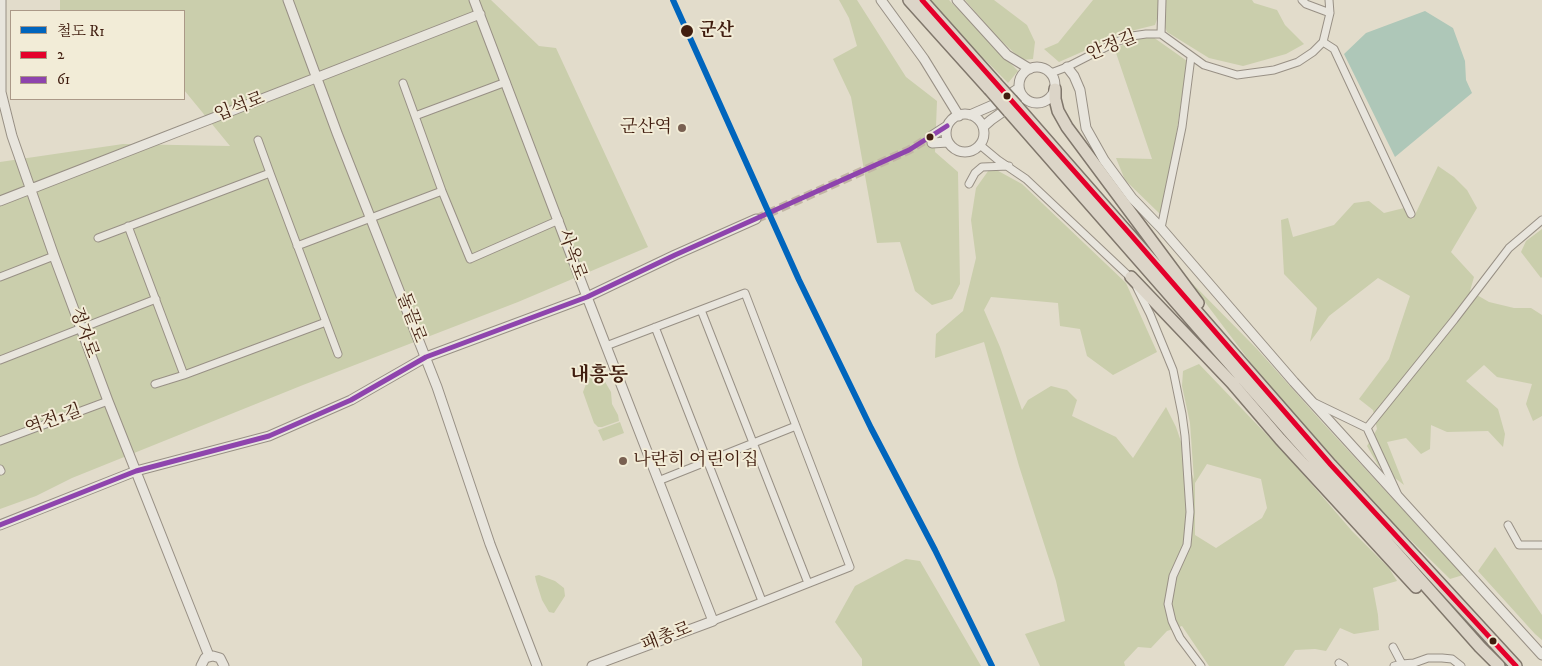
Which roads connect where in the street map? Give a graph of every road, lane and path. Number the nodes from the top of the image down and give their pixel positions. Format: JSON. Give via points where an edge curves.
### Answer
{"nodes":[{"id":1,"x":1,"y":0,"type":"edge"},
{"id":2,"x":288,"y":0,"type":"edge"},
{"id":3,"x":474,"y":0,"type":"edge"},
{"id":4,"x":881,"y":0,"type":"edge"},
{"id":5,"x":909,"y":0,"type":"edge"},
{"id":6,"x":922,"y":0,"type":"edge"},
{"id":7,"x":957,"y":0,"type":"edge"},
{"id":8,"x":1162,"y":0,"type":"edge"},
{"id":9,"x":1302,"y":0,"type":"edge"},
{"id":10,"x":1329,"y":0,"type":"edge"},
{"id":11,"x":1330,"y":13,"type":"junction"},
{"id":12,"x":480,"y":14,"type":"junction"},
{"id":13,"x":1161,"y":34,"type":"junction"},
{"id":14,"x":1323,"y":42,"type":"junction"},
{"id":15,"x":1191,"y":57,"type":"junction"},
{"id":16,"x":1066,"y":67,"type":"junction"},
{"id":17,"x":1030,"y":68,"type":"junction"},
{"id":18,"x":1051,"y":73,"type":"junction"},
{"id":19,"x":318,"y":78,"type":"junction"},
{"id":20,"x":506,"y":82,"type":"junction"},
{"id":21,"x":403,"y":83,"type":"dead end"},
{"id":22,"x":992,"y":86,"type":"junction"},
{"id":23,"x":1019,"y":88,"type":"junction"},
{"id":24,"x":1055,"y":90,"type":"junction"},
{"id":25,"x":1017,"y":106,"type":"junction"},
{"id":26,"x":970,"y":115,"type":"junction"},
{"id":27,"x":415,"y":116,"type":"junction"},
{"id":28,"x":959,"y":116,"type":"junction"},
{"id":29,"x":947,"y":126,"type":"junction"},
{"id":30,"x":983,"y":127,"type":"junction"},
{"id":31,"x":258,"y":140,"type":"dead end"},
{"id":32,"x":948,"y":142,"type":"junction"},
{"id":33,"x":980,"y":145,"type":"junction"},
{"id":34,"x":1009,"y":166,"type":"junction"},
{"id":35,"x":270,"y":173,"type":"junction"},
{"id":36,"x":969,"y":184,"type":"dead end"},
{"id":37,"x":32,"y":189,"type":"junction"},
{"id":38,"x":442,"y":192,"type":"junction"},
{"id":39,"x":0,"y":201,"type":"edge"},
{"id":40,"x":1411,"y":214,"type":"dead end"},
{"id":41,"x":371,"y":218,"type":"junction"},
{"id":42,"x":756,"y":219,"type":"tunnel mouth"},
{"id":43,"x":558,"y":220,"type":"junction"},
{"id":44,"x":1542,"y":220,"type":"edge"},
{"id":45,"x":128,"y":226,"type":"junction"},
{"id":46,"x":1161,"y":228,"type":"junction"},
{"id":47,"x":98,"y":238,"type":"dead end"},
{"id":48,"x":298,"y":246,"type":"junction"},
{"id":49,"x":54,"y":256,"type":"junction"},
{"id":50,"x":0,"y":277,"type":"edge"},
{"id":51,"x":1131,"y":277,"type":"junction"},
{"id":52,"x":587,"y":297,"type":"junction"},
{"id":53,"x":156,"y":299,"type":"junction"},
{"id":54,"x":701,"y":310,"type":"junction"},
{"id":55,"x":326,"y":322,"type":"junction"},
{"id":56,"x":81,"y":328,"type":"junction"},
{"id":57,"x":655,"y":328,"type":"junction"},
{"id":58,"x":606,"y":346,"type":"junction"},
{"id":59,"x":338,"y":354,"type":"dead end"},
{"id":60,"x":426,"y":358,"type":"junction"},
{"id":61,"x":0,"y":360,"type":"edge"},
{"id":62,"x":1250,"y":372,"type":"junction"},
{"id":63,"x":184,"y":375,"type":"junction"},
{"id":64,"x":155,"y":384,"type":"dead end"},
{"id":65,"x":108,"y":401,"type":"junction"},
{"id":66,"x":1313,"y":402,"type":"junction"},
{"id":67,"x":796,"y":426,"type":"junction"},
{"id":68,"x":1367,"y":428,"type":"junction"},
{"id":69,"x":0,"y":441,"type":"edge"},
{"id":70,"x":753,"y":443,"type":"junction"},
{"id":71,"x":707,"y":461,"type":"junction"},
{"id":72,"x":136,"y":471,"type":"junction"},
{"id":73,"x":658,"y":481,"type":"junction"},
{"id":74,"x":1400,"y":500,"type":"junction"},
{"id":75,"x":0,"y":525,"type":"edge"},
{"id":76,"x":1508,"y":525,"type":"dead end"},
{"id":77,"x":1542,"y":544,"type":"edge"},
{"id":78,"x":808,"y":583,"type":"junction"},
{"id":79,"x":762,"y":601,"type":"junction"},
{"id":80,"x":713,"y":620,"type":"junction"},
{"id":81,"x":1480,"y":646,"type":"junction"},
{"id":82,"x":1394,"y":647,"type":"dead end"},
{"id":83,"x":1542,"y":655,"type":"edge"},
{"id":84,"x":209,"y":656,"type":"junction"},
{"id":85,"x":1398,"y":665,"type":"edge"},
{"id":86,"x":201,"y":666,"type":"edge"},
{"id":87,"x":224,"y":666,"type":"edge"},
{"id":88,"x":537,"y":666,"type":"edge"},
{"id":89,"x":592,"y":666,"type":"edge"},
{"id":90,"x":1201,"y":666,"type":"edge"},
{"id":91,"x":1461,"y":666,"type":"edge"},
{"id":92,"x":1499,"y":666,"type":"edge"},
{"id":93,"x":1516,"y":666,"type":"edge"}],
"edges":[{"from":1,"to":37,"type":"street","name":"정자로","via":[[0,92]]},
{"from":2,"to":19,"type":"street","name":"돌끝로"},
{"from":3,"to":12,"type":"street","name":"사옥로"},
{"from":4,"to":28,"type":"street","via":[[924,59]]},
{"from":5,"to":22,"type":"highway"},
{"from":6,"to":22,"type":"highway"},
{"from":7,"to":17,"type":"street","via":[[1007,55]]},
{"from":8,"to":13,"type":"street"},
{"from":9,"to":11,"type":"street"},
{"from":10,"to":11,"type":"street"},
{"from":11,"to":14,"type":"street"},
{"from":12,"to":19,"type":"street","name":"입석로"},
{"from":12,"to":20,"type":"street","name":"사옥로"},
{"from":13,"to":15,"type":"street","name":"안정길"},
{"from":13,"to":16,"type":"street","name":"안정길","via":[[1132,36]]},
{"from":14,"to":15,"type":"street","name":"안정길","via":[[1298,62],[1274,70],[1237,75],[1204,65]]},
{"from":14,"to":40,"type":"street","via":[[1334,49]]},
{"from":15,"to":46,"type":"street","via":[[1182,126]]},
{"from":16,"to":18,"type":"street","name":"안정길"},
{"from":16,"to":46,"type":"street","via":[[1080,90],[1086,128],[1104,160],[1132,198]]},
{"from":17,"to":18,"type":"street","via":[[1041,67]]},
{"from":17,"to":23,"type":"street","via":[[1021,76]]},
{"from":18,"to":24,"type":"street"},
{"from":19,"to":37,"type":"street","name":"입석로"},
{"from":19,"to":41,"type":"street","name":"돌끝로"},
{"from":20,"to":27,"type":"street"},
{"from":20,"to":43,"type":"street","name":"사옥로"},
{"from":21,"to":27,"type":"street"},
{"from":22,"to":25,"type":"highway","bridge":true},
{"from":23,"to":25,"type":"street"},
{"from":23,"to":26,"type":"street"},
{"from":24,"to":25,"type":"street","via":[[1043,103]]},
{"from":24,"to":62,"type":"highway","via":[[1058,111],[1067,128]]},
{"from":25,"to":30,"type":"street"},
{"from":25,"to":62,"type":"highway"},
{"from":25,"to":81,"type":"highway","via":[[1292,436]]},
{"from":26,"to":28,"type":"street"},
{"from":26,"to":30,"type":"street"},
{"from":27,"to":38,"type":"street"},
{"from":28,"to":29,"type":"street"},
{"from":29,"to":32,"type":"street"},
{"from":29,"to":32,"type":"street","via":[[931,140]]},
{"from":30,"to":33,"type":"street","via":[[984,140]]},
{"from":31,"to":35,"type":"street"},
{"from":32,"to":33,"type":"street","via":[[963,152],[970,152]]},
{"from":33,"to":34,"type":"street"},
{"from":34,"to":36,"type":"street","via":[[982,167]]},
{"from":34,"to":51,"type":"street"},
{"from":35,"to":45,"type":"street"},
{"from":35,"to":48,"type":"street"},
{"from":37,"to":39,"type":"street","name":"입석로"},
{"from":37,"to":49,"type":"street","name":"정자로"},
{"from":38,"to":41,"type":"street"},
{"from":38,"to":43,"type":"street","via":[[470,259]]},
{"from":41,"to":48,"type":"street"},
{"from":41,"to":60,"type":"street","name":"돌끝로"},
{"from":42,"to":52,"type":"street"},
{"from":43,"to":52,"type":"street","name":"사옥로"},
{"from":44,"to":68,"type":"street","via":[[1509,248]]},
{"from":45,"to":47,"type":"street"},
{"from":45,"to":53,"type":"street"},
{"from":46,"to":66,"type":"street"},
{"from":48,"to":55,"type":"street"},
{"from":49,"to":50,"type":"street"},
{"from":49,"to":56,"type":"street","name":"정자로"},
{"from":51,"to":81,"type":"highway","via":[[1188,335],[1447,620]]},
{"from":51,"to":90,"type":"street","via":[[1173,370],[1182,414],[1190,512],[1187,545],[1173,576],[1168,604],[1180,638]]},
{"from":52,"to":58,"type":"street","name":"사옥로"},
{"from":52,"to":60,"type":"street"},
{"from":53,"to":56,"type":"street"},
{"from":53,"to":63,"type":"street"},
{"from":54,"to":57,"type":"street"},
{"from":54,"to":67,"type":"street","via":[[745,293]]},
{"from":54,"to":70,"type":"street"},
{"from":55,"to":59,"type":"street"},
{"from":55,"to":63,"type":"street"},
{"from":56,"to":61,"type":"street"},
{"from":56,"to":65,"type":"street","name":"정자로"},
{"from":57,"to":58,"type":"street"},
{"from":57,"to":71,"type":"street"},
{"from":58,"to":73,"type":"street","name":"사옥로"},
{"from":60,"to":72,"type":"street","via":[[351,400],[269,436]]},
{"from":60,"to":88,"type":"street","name":"돌끝로","via":[[490,544]]},
{"from":62,"to":93,"type":"highway","via":[[1371,510]]},
{"from":63,"to":64,"type":"street"},
{"from":65,"to":69,"type":"street","name":"역전1길"},
{"from":65,"to":72,"type":"street","name":"정자로"},
{"from":66,"to":68,"type":"street"},
{"from":66,"to":74,"type":"street"},
{"from":67,"to":70,"type":"street"},
{"from":67,"to":78,"type":"street","via":[[850,567]]},
{"from":68,"to":74,"type":"street"},
{"from":70,"to":71,"type":"street"},
{"from":70,"to":78,"type":"street"},
{"from":71,"to":73,"type":"street"},
{"from":71,"to":79,"type":"street"},
{"from":72,"to":75,"type":"street"},
{"from":72,"to":84,"type":"street","name":"정자로"},
{"from":73,"to":80,"type":"street","name":"사옥로"},
{"from":74,"to":83,"type":"street"},
{"from":76,"to":77,"type":"street","via":[[1519,545]]},
{"from":78,"to":79,"type":"street"},
{"from":79,"to":80,"type":"street"},
{"from":80,"to":89,"type":"street","name":"패총로"},
{"from":81,"to":92,"type":"highway"},
{"from":82,"to":85,"type":"street"},
{"from":84,"to":86,"type":"street"},
{"from":84,"to":87,"type":"street","via":[[220,658]]},
{"from":85,"to":91,"type":"street","via":[[1442,658],[1452,659]]}]}
